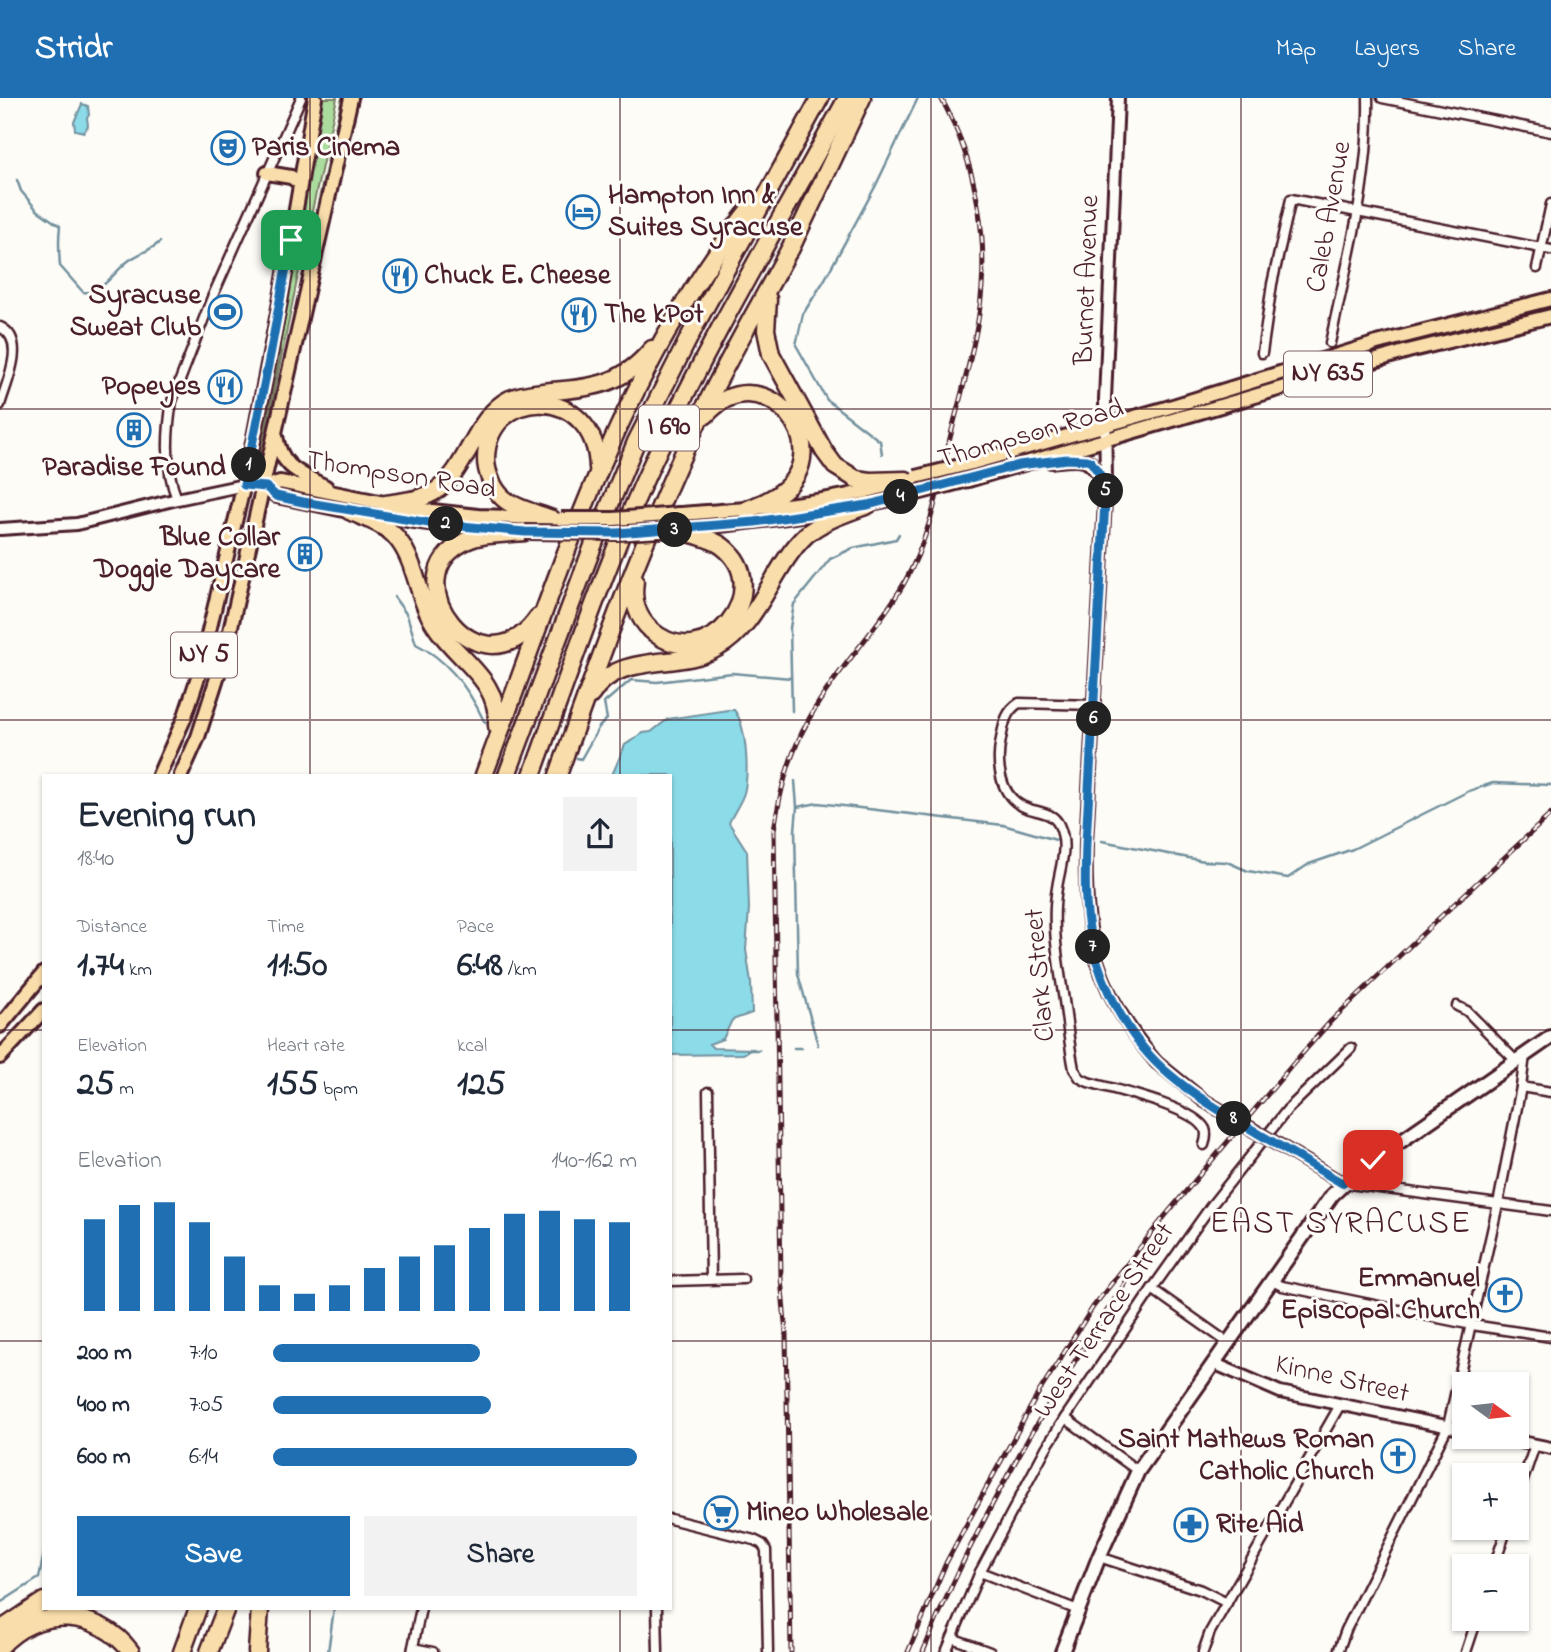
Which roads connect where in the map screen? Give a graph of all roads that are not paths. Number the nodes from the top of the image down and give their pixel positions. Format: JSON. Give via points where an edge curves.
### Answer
{"nodes":[{"id":1,"x":301,"y":98,"type":"edge"},
{"id":2,"x":315,"y":98,"type":"edge"},
{"id":3,"x":351,"y":98,"type":"edge"},
{"id":4,"x":820,"y":98,"type":"edge"},
{"id":5,"x":846,"y":98,"type":"edge"},
{"id":6,"x":862,"y":98,"type":"edge"},
{"id":7,"x":1118,"y":98,"type":"edge"},
{"id":8,"x":1368,"y":98,"type":"edge"},
{"id":9,"x":1382,"y":98,"type":"edge"},
{"id":10,"x":1551,"y":132,"type":"edge"},
{"id":11,"x":267,"y":173,"type":"junction"},
{"id":12,"x":775,"y":177,"type":"junction"},
{"id":13,"x":300,"y":183,"type":"junction"},
{"id":14,"x":1551,"y":204,"type":"edge"},
{"id":15,"x":1358,"y":212,"type":"junction"},
{"id":16,"x":794,"y":241,"type":"junction"},
{"id":17,"x":1546,"y":249,"type":"edge"},
{"id":18,"x":1537,"y":268,"type":"dead end"},
{"id":19,"x":1551,"y":299,"type":"edge"},
{"id":20,"x":1551,"y":316,"type":"edge"},
{"id":21,"x":0,"y":327,"type":"edge"},
{"id":22,"x":664,"y":334,"type":"junction"},
{"id":23,"x":1330,"y":343,"type":"dead end"},
{"id":24,"x":1262,"y":353,"type":"dead end"},
{"id":25,"x":0,"y":405,"type":"edge"},
{"id":26,"x":1107,"y":424,"type":"junction"},
{"id":27,"x":275,"y":430,"type":"junction"},
{"id":28,"x":1107,"y":439,"type":"junction"},
{"id":29,"x":683,"y":453,"type":"junction"},
{"id":30,"x":1019,"y":465,"type":"junction"},
{"id":31,"x":598,"y":471,"type":"junction"},
{"id":32,"x":1106,"y":483,"type":"junction"},
{"id":33,"x":912,"y":484,"type":"junction"},
{"id":34,"x":256,"y":486,"type":"junction"},
{"id":35,"x":335,"y":493,"type":"junction"},
{"id":36,"x":177,"y":499,"type":"junction"},
{"id":37,"x":386,"y":504,"type":"junction"},
{"id":38,"x":868,"y":505,"type":"junction"},
{"id":39,"x":746,"y":510,"type":"junction"},
{"id":40,"x":349,"y":511,"type":"junction"},
{"id":41,"x":557,"y":519,"type":"junction"},
{"id":42,"x":678,"y":522,"type":"junction"},
{"id":43,"x":0,"y":529,"type":"edge"},
{"id":44,"x":525,"y":532,"type":"junction"},
{"id":45,"x":638,"y":565,"type":"junction"},
{"id":46,"x":554,"y":587,"type":"junction"},
{"id":47,"x":1095,"y":705,"type":"junction"},
{"id":48,"x":577,"y":722,"type":"junction"},
{"id":49,"x":485,"y":772,"type":"edge"},
{"id":50,"x":159,"y":774,"type":"edge"},
{"id":51,"x":181,"y":774,"type":"edge"},
{"id":52,"x":507,"y":774,"type":"edge"},
{"id":53,"x":532,"y":774,"type":"edge"},
{"id":54,"x":558,"y":774,"type":"edge"},
{"id":55,"x":42,"y":976,"type":"edge"},
{"id":56,"x":1457,"y":1006,"type":"dead end"},
{"id":57,"x":42,"y":1012,"type":"edge"},
{"id":58,"x":0,"y":1027,"type":"edge"},
{"id":59,"x":1551,"y":1037,"type":"edge"},
{"id":60,"x":1351,"y":1048,"type":"dead end"},
{"id":61,"x":0,"y":1057,"type":"edge"},
{"id":62,"x":1520,"y":1058,"type":"junction"},
{"id":63,"x":1521,"y":1087,"type":"junction"},
{"id":64,"x":708,"y":1092,"type":"dead end"},
{"id":65,"x":1551,"y":1092,"type":"edge"},
{"id":66,"x":1204,"y":1145,"type":"dead end"},
{"id":67,"x":1342,"y":1183,"type":"junction"},
{"id":68,"x":1498,"y":1204,"type":"junction"},
{"id":69,"x":1551,"y":1211,"type":"edge"},
{"id":70,"x":710,"y":1279,"type":"junction"},
{"id":71,"x":743,"y":1279,"type":"dead end"},
{"id":72,"x":1270,"y":1280,"type":"junction"},
{"id":73,"x":672,"y":1281,"type":"edge"},
{"id":74,"x":1152,"y":1289,"type":"junction"},
{"id":75,"x":1472,"y":1325,"type":"junction"},
{"id":76,"x":1551,"y":1337,"type":"edge"},
{"id":77,"x":1227,"y":1342,"type":"junction"},
{"id":78,"x":1213,"y":1363,"type":"junction"},
{"id":79,"x":1340,"y":1405,"type":"junction"},
{"id":80,"x":1065,"y":1418,"type":"junction"},
{"id":81,"x":1448,"y":1426,"type":"junction"},
{"id":82,"x":1452,"y":1427,"type":"edge"},
{"id":83,"x":1530,"y":1444,"type":"edge"},
{"id":84,"x":1535,"y":1445,"type":"junction"},
{"id":85,"x":1551,"y":1448,"type":"edge"},
{"id":86,"x":1529,"y":1463,"type":"edge"},
{"id":87,"x":1138,"y":1471,"type":"junction"},
{"id":88,"x":672,"y":1520,"type":"edge"},
{"id":89,"x":1099,"y":1556,"type":"junction"},
{"id":90,"x":980,"y":1572,"type":"junction"},
{"id":91,"x":42,"y":1602,"type":"edge"},
{"id":92,"x":1227,"y":1603,"type":"junction"},
{"id":93,"x":1078,"y":1609,"type":"junction"},
{"id":94,"x":197,"y":1610,"type":"edge"},
{"id":95,"x":225,"y":1610,"type":"edge"},
{"id":96,"x":260,"y":1610,"type":"edge"},
{"id":97,"x":421,"y":1610,"type":"edge"},
{"id":98,"x":657,"y":1610,"type":"edge"},
{"id":99,"x":0,"y":1631,"type":"edge"},
{"id":100,"x":1473,"y":1631,"type":"edge"},
{"id":101,"x":952,"y":1638,"type":"junction"},
{"id":102,"x":0,"y":1647,"type":"edge"},
{"id":103,"x":412,"y":1650,"type":"edge"},
{"id":104,"x":131,"y":1652,"type":"edge"},
{"id":105,"x":182,"y":1652,"type":"edge"},
{"id":106,"x":209,"y":1652,"type":"edge"},
{"id":107,"x":257,"y":1652,"type":"edge"},
{"id":108,"x":433,"y":1652,"type":"edge"},
{"id":109,"x":658,"y":1652,"type":"edge"},
{"id":110,"x":768,"y":1652,"type":"edge"},
{"id":111,"x":947,"y":1652,"type":"edge"},
{"id":112,"x":990,"y":1652,"type":"edge"},
{"id":113,"x":1062,"y":1652,"type":"edge"},
{"id":114,"x":1203,"y":1652,"type":"edge"},
{"id":115,"x":1338,"y":1652,"type":"edge"},
{"id":116,"x":1466,"y":1652,"type":"edge"}],
"edges":[{"from":1,"to":11,"type":"street"},
{"from":2,"to":13,"type":"main road","number":"NY 5"},
{"from":3,"to":27,"type":"main road","number":"NY 5"},
{"from":4,"to":12,"type":"highway","number":"I 690"},
{"from":5,"to":53,"type":"highway","number":"I 690","via":[[658,451]]},
{"from":6,"to":16,"type":"highway"},
{"from":7,"to":26,"type":"street","name":"Burnet Avenue"},
{"from":8,"to":15,"type":"street","name":"Caleb Avenue"},
{"from":9,"to":10,"type":"street"},
{"from":11,"to":13,"type":"main road"},
{"from":11,"to":36,"type":"street","via":[[172,401],[170,475]]},
{"from":12,"to":22,"type":"highway","via":[[720,247]]},
{"from":12,"to":52,"type":"highway","number":"I 690","via":[[636,442]]},
{"from":13,"to":34,"type":"main road","number":"NY 5"},
{"from":14,"to":17,"type":"street"},
{"from":15,"to":17,"type":"street"},
{"from":15,"to":23,"type":"street","name":"Caleb Avenue"},
{"from":15,"to":24,"type":"street","via":[[1291,199]]},
{"from":16,"to":29,"type":"highway"},
{"from":16,"to":33,"type":"highway","via":[[766,307],[771,354],[835,466],[856,479]]},
{"from":17,"to":18,"type":"street"},
{"from":19,"to":26,"type":"main road","name":"Thompson Road","number":"NY 635","via":[[1377,343]]},
{"from":20,"to":28,"type":"main road","name":"Thompson Road","number":"NY 635","via":[[1408,351]]},
{"from":21,"to":25,"type":"street","via":[[9,332],[15,345]]},
{"from":22,"to":31,"type":"highway"},
{"from":22,"to":37,"type":"highway","via":[[624,375],[603,385],[528,394],[500,405],[437,491]]},
{"from":26,"to":28,"type":"street","name":"Burnet Avenue"},
{"from":26,"to":33,"type":"main road","name":"Thompson Road","number":"NY 635","bridge":true},
{"from":27,"to":34,"type":"main road","number":"NY 5"},
{"from":27,"to":35,"type":"main road","via":[[284,460]]},
{"from":28,"to":30,"type":"main road","name":"Thompson Road","number":"NY 635"},
{"from":28,"to":32,"type":"street","name":"Burnet Avenue"},
{"from":29,"to":39,"type":"highway","via":[[707,414],[733,396],[757,395],[783,407],[802,441],[798,471],[780,493]]},
{"from":29,"to":45,"type":"highway"},
{"from":30,"to":32,"type":"main road","via":[[1087,460]]},
{"from":30,"to":33,"type":"main road","name":"Thompson Road","number":"NY 635","bridge":true,"via":[[968,480]]},
{"from":31,"to":41,"type":"highway","via":[[595,442],[573,413],[532,404],[504,418],[489,439],[486,456],[495,488],[511,504]]},
{"from":31,"to":46,"type":"highway"},
{"from":32,"to":47,"type":"street","name":"Burnet Avenue"},
{"from":33,"to":38,"type":"main road","name":"Thompson Road","number":"NY 635"},
{"from":33,"to":39,"type":"main road","name":"Thompson Road","number":"NY 635"},
{"from":34,"to":35,"type":"main road","name":"Thompson Road","number":"NY 635","via":[[280,482]]},
{"from":34,"to":36,"type":"street","name":"Thompson Road"},
{"from":34,"to":40,"type":"main road","name":"Thompson Road","number":"NY 635","via":[[276,496]]},
{"from":34,"to":50,"type":"main road","number":"NY 5","via":[[184,719]]},
{"from":34,"to":51,"type":"main road","number":"NY 5","via":[[225,653]]},
{"from":35,"to":37,"type":"main road","name":"Thompson Road","number":"NY 635"},
{"from":36,"to":43,"type":"street","name":"Thompson Road","via":[[77,524]]},
{"from":37,"to":41,"type":"main road","name":"Thompson Road","number":"NY 635","via":[[478,516]]},
{"from":38,"to":42,"type":"main road","name":"Thompson Road","number":"NY 635","via":[[755,522]]},
{"from":38,"to":48,"type":"highway","via":[[824,522],[807,535],[731,639],[713,650],[616,671],[597,685]]},
{"from":39,"to":42,"type":"main road","name":"Thompson Road","number":"NY 635"},
{"from":40,"to":44,"type":"main road","name":"Thompson Road","number":"NY 635"},
{"from":40,"to":49,"type":"highway","via":[[386,528],[399,540],[433,623],[491,691],[497,727]]},
{"from":41,"to":42,"type":"main road","name":"Thompson Road","number":"NY 635","bridge":true},
{"from":42,"to":44,"type":"main road","name":"Thompson Road","number":"NY 635","bridge":true,"via":[[617,533]]},
{"from":42,"to":45,"type":"highway","via":[[723,547],[738,568],[742,584],[737,612],[718,634],[704,641],[680,643],[654,632],[644,623],[633,595]]},
{"from":44,"to":46,"type":"highway","via":[[476,537],[450,553],[437,580],[445,617],[461,635],[478,643],[507,642],[537,619]]},
{"from":45,"to":48,"type":"highway"},
{"from":46,"to":49,"type":"highway"},
{"from":47,"to":66,"type":"street","name":"Clark Street","via":[[1019,703],[1005,718],[998,764],[1013,799],[1053,817],[1063,840],[1055,925],[1074,1069],[1088,1082],[1190,1116],[1204,1127]]},
{"from":47,"to":67,"type":"street","name":"Burnet Avenue","bridge":true,"via":[[1085,894],[1096,958],[1112,998],[1156,1062],[1203,1100]]},
{"from":48,"to":54,"type":"highway"},
{"from":55,"to":58,"type":"main road"},
{"from":56,"to":62,"type":"street"},
{"from":57,"to":61,"type":"main road"},
{"from":59,"to":62,"type":"main road"},
{"from":60,"to":74,"type":"street","name":"West Terrace Street","via":[[1287,1110]]},
{"from":62,"to":63,"type":"street"},
{"from":62,"to":67,"type":"main road"},
{"from":63,"to":65,"type":"street"},
{"from":63,"to":68,"type":"street"},
{"from":64,"to":70,"type":"street"},
{"from":67,"to":68,"type":"street"},
{"from":67,"to":72,"type":"main road"},
{"from":68,"to":69,"type":"street"},
{"from":68,"to":75,"type":"street"},
{"from":70,"to":71,"type":"street"},
{"from":70,"to":73,"type":"street"},
{"from":72,"to":75,"type":"street"},
{"from":72,"to":77,"type":"main road"},
{"from":74,"to":77,"type":"street"},
{"from":74,"to":80,"type":"street","name":"West Terrace Street"},
{"from":75,"to":76,"type":"street"},
{"from":75,"to":81,"type":"street"},
{"from":77,"to":78,"type":"main road"},
{"from":78,"to":79,"type":"street","name":"Kinne Street","via":[[1280,1392]]},
{"from":78,"to":87,"type":"main road"},
{"from":79,"to":81,"type":"street","name":"Kinne Street"},
{"from":79,"to":92,"type":"street"},
{"from":80,"to":87,"type":"street"},
{"from":80,"to":90,"type":"street","name":"West Terrace Street"},
{"from":81,"to":82,"type":"street","name":"Kinne Street"},
{"from":81,"to":115,"type":"street"},
{"from":83,"to":84,"type":"street"},
{"from":84,"to":85,"type":"street"},
{"from":84,"to":86,"type":"street"},
{"from":87,"to":89,"type":"main road"},
{"from":88,"to":110,"type":"street","via":[[761,1543],[766,1550]]},
{"from":89,"to":92,"type":"street"},
{"from":89,"to":93,"type":"main road"},
{"from":90,"to":93,"type":"street"},
{"from":90,"to":101,"type":"street","name":"West Terrace Street"},
{"from":91,"to":99,"type":"highway"},
{"from":92,"to":114,"type":"street"},
{"from":93,"to":113,"type":"main road"},
{"from":94,"to":105,"type":"highway"},
{"from":95,"to":106,"type":"highway"},
{"from":96,"to":107,"type":"highway"},
{"from":97,"to":103,"type":"street"},
{"from":98,"to":109,"type":"street"},
{"from":100,"to":116,"type":"street"},
{"from":101,"to":111,"type":"street","name":"West Terrace Street"},
{"from":101,"to":112,"type":"street"},
{"from":102,"to":104,"type":"highway","via":[[32,1623],[69,1617],[100,1625]]},
{"from":103,"to":108,"type":"street"}]}
